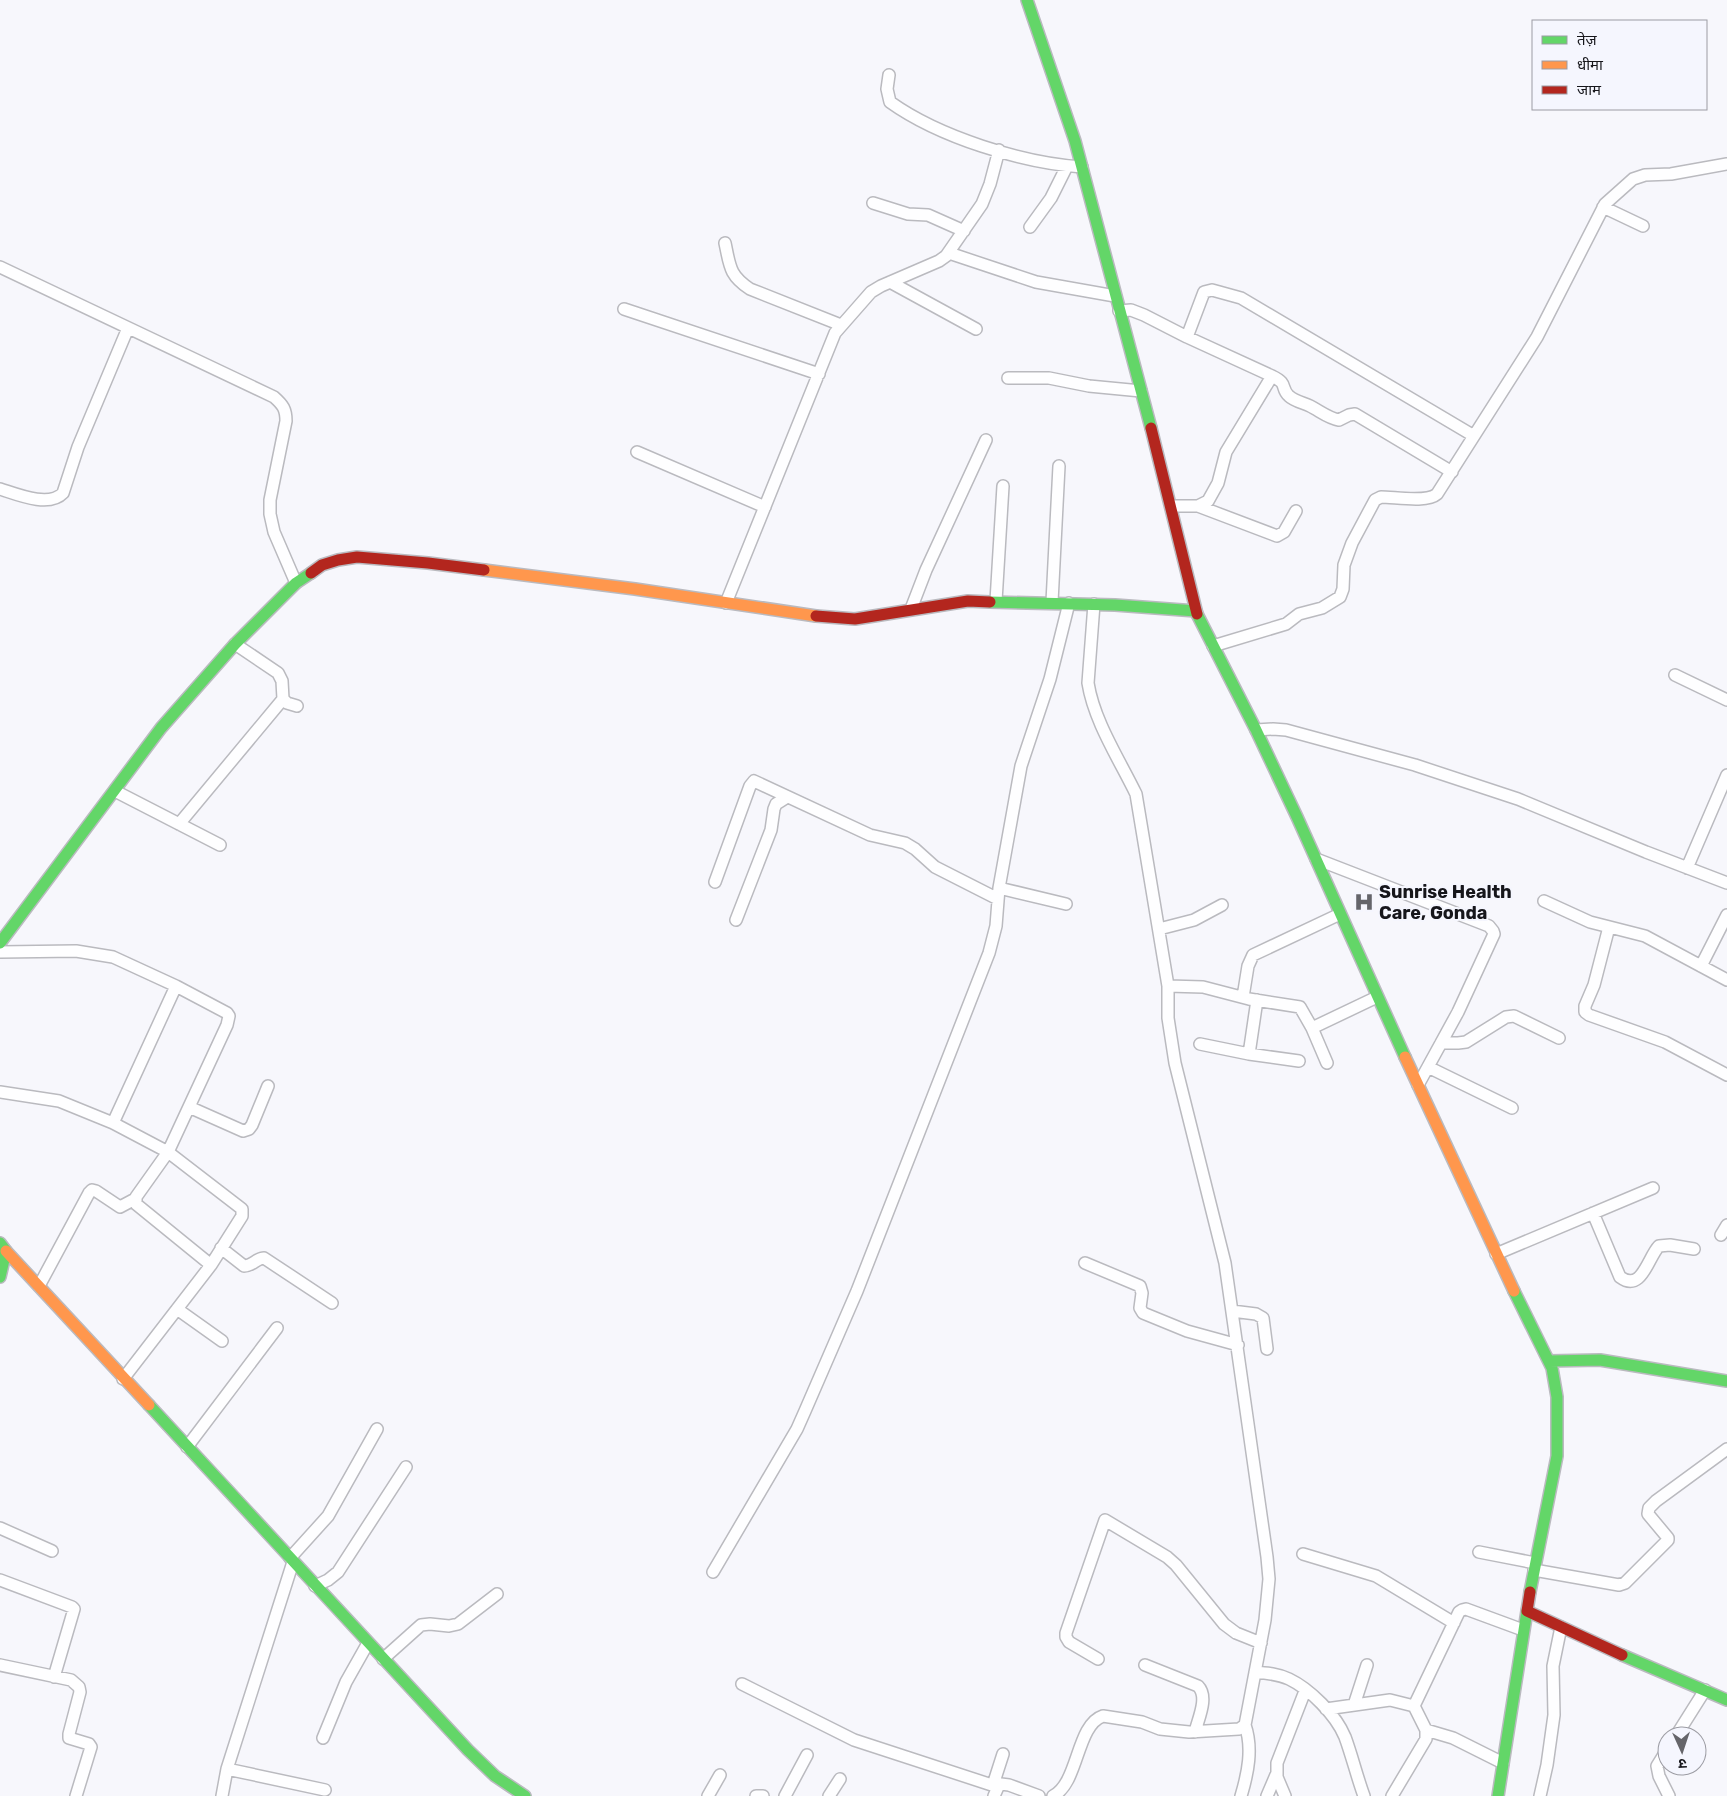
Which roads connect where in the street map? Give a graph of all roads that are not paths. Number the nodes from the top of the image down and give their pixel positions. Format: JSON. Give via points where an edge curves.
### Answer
{"nodes":[{"id":1,"x":1027,"y":0,"type":"edge"},
{"id":2,"x":889,"y":75,"type":"dead end"},
{"id":3,"x":999,"y":150,"type":"junction"},
{"id":4,"x":1727,"y":164,"type":"edge"},
{"id":5,"x":1067,"y":166,"type":"junction"},
{"id":6,"x":1082,"y":167,"type":"junction"},
{"id":7,"x":873,"y":203,"type":"dead end"},
{"id":8,"x":1603,"y":207,"type":"junction"},
{"id":9,"x":1643,"y":226,"type":"dead end"},
{"id":10,"x":1030,"y":227,"type":"dead end"},
{"id":11,"x":964,"y":232,"type":"junction"},
{"id":12,"x":725,"y":243,"type":"dead end"},
{"id":13,"x":949,"y":253,"type":"junction"},
{"id":14,"x":0,"y":267,"type":"edge"},
{"id":15,"x":890,"y":282,"type":"junction"},
{"id":16,"x":1115,"y":296,"type":"junction"},
{"id":17,"x":624,"y":309,"type":"dead end"},
{"id":18,"x":1119,"y":311,"type":"junction"},
{"id":19,"x":841,"y":325,"type":"junction"},
{"id":20,"x":128,"y":328,"type":"junction"},
{"id":21,"x":976,"y":328,"type":"dead end"},
{"id":22,"x":1188,"y":337,"type":"junction"},
{"id":23,"x":819,"y":374,"type":"junction"},
{"id":24,"x":1272,"y":376,"type":"junction"},
{"id":25,"x":1008,"y":378,"type":"dead end"},
{"id":26,"x":1141,"y":391,"type":"junction"},
{"id":27,"x":1474,"y":436,"type":"junction"},
{"id":28,"x":986,"y":440,"type":"dead end"},
{"id":29,"x":637,"y":452,"type":"dead end"},
{"id":30,"x":1059,"y":466,"type":"dead end"},
{"id":31,"x":1452,"y":472,"type":"junction"},
{"id":32,"x":1002,"y":486,"type":"dead end"},
{"id":33,"x":0,"y":489,"type":"edge"},
{"id":34,"x":1171,"y":506,"type":"junction"},
{"id":35,"x":1198,"y":506,"type":"junction"},
{"id":36,"x":765,"y":507,"type":"junction"},
{"id":37,"x":1296,"y":511,"type":"dead end"},
{"id":38,"x":296,"y":583,"type":"junction"},
{"id":39,"x":996,"y":601,"type":"junction"},
{"id":40,"x":1052,"y":602,"type":"junction"},
{"id":41,"x":726,"y":603,"type":"junction"},
{"id":42,"x":1069,"y":603,"type":"junction"},
{"id":43,"x":1094,"y":604,"type":"junction"},
{"id":44,"x":911,"y":609,"type":"junction"},
{"id":45,"x":1196,"y":612,"type":"junction"},
{"id":46,"x":235,"y":644,"type":"junction"},
{"id":47,"x":1213,"y":646,"type":"junction"},
{"id":48,"x":1676,"y":676,"type":"dead end"},
{"id":49,"x":283,"y":698,"type":"junction"},
{"id":50,"x":1727,"y":700,"type":"edge"},
{"id":51,"x":297,"y":706,"type":"dead end"},
{"id":52,"x":1256,"y":730,"type":"junction"},
{"id":53,"x":1727,"y":775,"type":"edge"},
{"id":54,"x":115,"y":790,"type":"junction"},
{"id":55,"x":787,"y":797,"type":"junction"},
{"id":56,"x":179,"y":824,"type":"junction"},
{"id":57,"x":220,"y":845,"type":"dead end"},
{"id":58,"x":1316,"y":859,"type":"junction"},
{"id":59,"x":1687,"y":868,"type":"junction"},
{"id":60,"x":715,"y":882,"type":"dead end"},
{"id":61,"x":1727,"y":883,"type":"edge"},
{"id":62,"x":998,"y":894,"type":"junction"},
{"id":63,"x":1544,"y":901,"type":"dead end"},
{"id":64,"x":1066,"y":904,"type":"dead end"},
{"id":65,"x":1222,"y":905,"type":"dead end"},
{"id":66,"x":1340,"y":914,"type":"junction"},
{"id":67,"x":1727,"y":915,"type":"edge"},
{"id":68,"x":736,"y":920,"type":"dead end"},
{"id":69,"x":1609,"y":927,"type":"junction"},
{"id":70,"x":1159,"y":929,"type":"junction"},
{"id":71,"x":0,"y":943,"type":"edge"},
{"id":72,"x":0,"y":952,"type":"edge"},
{"id":73,"x":1701,"y":966,"type":"junction"},
{"id":74,"x":1727,"y":980,"type":"edge"},
{"id":75,"x":176,"y":986,"type":"junction"},
{"id":76,"x":1168,"y":986,"type":"junction"},
{"id":77,"x":1243,"y":997,"type":"junction"},
{"id":78,"x":1377,"y":997,"type":"junction"},
{"id":79,"x":1257,"y":1000,"type":"junction"},
{"id":80,"x":1312,"y":1028,"type":"junction"},
{"id":81,"x":1559,"y":1038,"type":"dead end"},
{"id":82,"x":1441,"y":1043,"type":"junction"},
{"id":83,"x":1200,"y":1044,"type":"dead end"},
{"id":84,"x":1249,"y":1054,"type":"junction"},
{"id":85,"x":1299,"y":1061,"type":"dead end"},
{"id":86,"x":1327,"y":1063,"type":"dead end"},
{"id":87,"x":1428,"y":1066,"type":"junction"},
{"id":88,"x":1727,"y":1075,"type":"edge"},
{"id":89,"x":1418,"y":1085,"type":"junction"},
{"id":90,"x":268,"y":1086,"type":"dead end"},
{"id":91,"x":0,"y":1092,"type":"edge"},
{"id":92,"x":189,"y":1107,"type":"junction"},
{"id":93,"x":1512,"y":1108,"type":"dead end"},
{"id":94,"x":113,"y":1123,"type":"junction"},
{"id":95,"x":168,"y":1152,"type":"junction"},
{"id":96,"x":1653,"y":1188,"type":"dead end"},
{"id":97,"x":136,"y":1199,"type":"junction"},
{"id":98,"x":1592,"y":1213,"type":"junction"},
{"id":99,"x":3,"y":1247,"type":"edge"},
{"id":100,"x":222,"y":1248,"type":"junction"},
{"id":101,"x":1694,"y":1249,"type":"dead end"},
{"id":102,"x":1496,"y":1254,"type":"junction"},
{"id":103,"x":1085,"y":1263,"type":"dead end"},
{"id":104,"x":211,"y":1265,"type":"junction"},
{"id":105,"x":0,"y":1277,"type":"edge"},
{"id":106,"x":39,"y":1286,"type":"junction"},
{"id":107,"x":332,"y":1303,"type":"dead end"},
{"id":108,"x":177,"y":1309,"type":"junction"},
{"id":109,"x":1232,"y":1311,"type":"junction"},
{"id":110,"x":277,"y":1328,"type":"dead end"},
{"id":111,"x":222,"y":1341,"type":"dead end"},
{"id":112,"x":1238,"y":1345,"type":"junction"},
{"id":113,"x":1267,"y":1349,"type":"dead end"},
{"id":114,"x":1549,"y":1362,"type":"junction"},
{"id":115,"x":123,"y":1379,"type":"junction"},
{"id":116,"x":1727,"y":1381,"type":"edge"},
{"id":117,"x":377,"y":1429,"type":"dead end"},
{"id":118,"x":187,"y":1447,"type":"junction"},
{"id":119,"x":1727,"y":1449,"type":"edge"},
{"id":120,"x":406,"y":1467,"type":"dead end"},
{"id":121,"x":0,"y":1528,"type":"edge"},
{"id":122,"x":52,"y":1551,"type":"dead end"},
{"id":123,"x":1479,"y":1552,"type":"dead end"},
{"id":124,"x":1303,"y":1554,"type":"dead end"},
{"id":125,"x":292,"y":1560,"type":"junction"},
{"id":126,"x":1534,"y":1566,"type":"junction"},
{"id":127,"x":713,"y":1572,"type":"dead end"},
{"id":128,"x":0,"y":1580,"type":"edge"},
{"id":129,"x":315,"y":1586,"type":"junction"},
{"id":130,"x":497,"y":1594,"type":"dead end"},
{"id":131,"x":1527,"y":1611,"type":"junction"},
{"id":132,"x":1454,"y":1623,"type":"junction"},
{"id":133,"x":1560,"y":1627,"type":"junction"},
{"id":134,"x":1524,"y":1630,"type":"junction"},
{"id":135,"x":368,"y":1643,"type":"junction"},
{"id":136,"x":1261,"y":1643,"type":"junction"},
{"id":137,"x":383,"y":1659,"type":"junction"},
{"id":138,"x":1098,"y":1659,"type":"dead end"},
{"id":139,"x":0,"y":1665,"type":"edge"},
{"id":140,"x":1146,"y":1665,"type":"dead end"},
{"id":141,"x":1367,"y":1665,"type":"dead end"},
{"id":142,"x":1255,"y":1672,"type":"junction"},
{"id":143,"x":54,"y":1677,"type":"junction"},
{"id":144,"x":742,"y":1684,"type":"dead end"},
{"id":145,"x":1704,"y":1690,"type":"junction"},
{"id":146,"x":1305,"y":1691,"type":"junction"},
{"id":147,"x":1727,"y":1700,"type":"edge"},
{"id":148,"x":1354,"y":1705,"type":"junction"},
{"id":149,"x":1414,"y":1706,"type":"junction"},
{"id":150,"x":1326,"y":1709,"type":"junction"},
{"id":151,"x":1244,"y":1725,"type":"junction"},
{"id":152,"x":1682,"y":1726,"type":"edge"},
{"id":153,"x":1426,"y":1730,"type":"junction"},
{"id":154,"x":1195,"y":1732,"type":"junction"},
{"id":155,"x":323,"y":1738,"type":"dead end"},
{"id":156,"x":1003,"y":1754,"type":"dead end"},
{"id":157,"x":807,"y":1755,"type":"dead end"},
{"id":158,"x":1503,"y":1763,"type":"junction"},
{"id":159,"x":227,"y":1769,"type":"junction"},
{"id":160,"x":720,"y":1775,"type":"dead end"},
{"id":161,"x":1276,"y":1775,"type":"junction"},
{"id":162,"x":1659,"y":1776,"type":"edge"},
{"id":163,"x":840,"y":1779,"type":"dead end"},
{"id":164,"x":995,"y":1789,"type":"edge"},
{"id":165,"x":325,"y":1790,"type":"dead end"},
{"id":166,"x":76,"y":1796,"type":"edge"},
{"id":167,"x":222,"y":1796,"type":"edge"},
{"id":168,"x":525,"y":1796,"type":"edge"},
{"id":169,"x":708,"y":1796,"type":"edge"},
{"id":170,"x":756,"y":1796,"type":"edge"},
{"id":171,"x":763,"y":1796,"type":"edge"},
{"id":172,"x":785,"y":1796,"type":"edge"},
{"id":173,"x":829,"y":1796,"type":"edge"},
{"id":174,"x":1039,"y":1796,"type":"edge"},
{"id":175,"x":1053,"y":1796,"type":"edge"},
{"id":176,"x":1241,"y":1796,"type":"edge"},
{"id":177,"x":1267,"y":1796,"type":"edge"},
{"id":178,"x":1285,"y":1796,"type":"edge"},
{"id":179,"x":1364,"y":1796,"type":"edge"},
{"id":180,"x":1392,"y":1796,"type":"edge"},
{"id":181,"x":1498,"y":1796,"type":"edge"},
{"id":182,"x":1540,"y":1796,"type":"edge"},
{"id":183,"x":1669,"y":1796,"type":"edge"}],
"edges":[{"from":1,"to":6,"type":"main road"},
{"from":2,"to":3,"type":"street","via":[[888,96],[890,102],[900,109],[955,136]]},
{"from":3,"to":5,"type":"street"},
{"from":3,"to":11,"type":"street","via":[[982,204]]},
{"from":4,"to":8,"type":"street","via":[[1633,179]]},
{"from":5,"to":6,"type":"street"},
{"from":5,"to":10,"type":"street","via":[[1051,198]]},
{"from":6,"to":16,"type":"main road"},
{"from":7,"to":11,"type":"street","via":[[908,214],[928,215]]},
{"from":8,"to":9,"type":"street"},
{"from":8,"to":27,"type":"street","via":[[1537,337]]},
{"from":11,"to":13,"type":"street"},
{"from":12,"to":19,"type":"street","via":[[730,269],[739,282]]},
{"from":13,"to":15,"type":"street","via":[[939,261]]},
{"from":13,"to":16,"type":"street","via":[[1036,282]]},
{"from":14,"to":20,"type":"street"},
{"from":15,"to":19,"type":"street","via":[[871,292]]},
{"from":15,"to":21,"type":"street"},
{"from":16,"to":18,"type":"main road"},
{"from":17,"to":23,"type":"street"},
{"from":18,"to":22,"type":"street","via":[[1135,312]]},
{"from":18,"to":26,"type":"main road"},
{"from":19,"to":23,"type":"street"},
{"from":20,"to":33,"type":"street","via":[[78,447],[63,494],[53,499],[34,499]]},
{"from":20,"to":38,"type":"street","via":[[274,397],[286,410],[270,514],[274,532]]},
{"from":22,"to":24,"type":"street"},
{"from":22,"to":27,"type":"street","via":[[1204,292],[1212,290],[1241,298]]},
{"from":23,"to":36,"type":"street"},
{"from":24,"to":31,"type":"street","via":[[1281,380],[1287,395],[1330,418],[1339,420],[1355,414]]},
{"from":24,"to":35,"type":"street","via":[[1226,452],[1212,495]]},
{"from":25,"to":26,"type":"street","via":[[1048,378]]},
{"from":26,"to":34,"type":"main road"},
{"from":27,"to":31,"type":"street"},
{"from":28,"to":44,"type":"street"},
{"from":29,"to":36,"type":"street"},
{"from":30,"to":40,"type":"street"},
{"from":31,"to":47,"type":"street","via":[[1433,498],[1381,497],[1375,500],[1344,565],[1340,597],[1322,608],[1299,614],[1286,624]]},
{"from":32,"to":39,"type":"street"},
{"from":34,"to":35,"type":"street"},
{"from":34,"to":45,"type":"main road"},
{"from":35,"to":37,"type":"street","via":[[1277,536],[1284,532]]},
{"from":36,"to":41,"type":"street"},
{"from":38,"to":41,"type":"main road","via":[[322,565],[357,557],[635,589]]},
{"from":38,"to":46,"type":"main road"},
{"from":39,"to":40,"type":"main road"},
{"from":39,"to":44,"type":"main road","via":[[968,601]]},
{"from":40,"to":42,"type":"main road"},
{"from":41,"to":44,"type":"main road","via":[[856,619]]},
{"from":42,"to":43,"type":"main road"},
{"from":42,"to":62,"type":"street","via":[[1050,680],[1021,766]]},
{"from":43,"to":45,"type":"main road"},
{"from":43,"to":70,"type":"street","via":[[1090,693],[1098,718],[1136,794]]},
{"from":45,"to":47,"type":"main road"},
{"from":46,"to":49,"type":"street","via":[[278,673]]},
{"from":46,"to":54,"type":"main road","via":[[161,728]]},
{"from":47,"to":52,"type":"main road"},
{"from":48,"to":50,"type":"street"},
{"from":49,"to":51,"type":"street"},
{"from":49,"to":56,"type":"street"},
{"from":52,"to":58,"type":"main road"},
{"from":52,"to":59,"type":"street","via":[[1286,730],[1415,764],[1518,799]]},
{"from":53,"to":59,"type":"street"},
{"from":54,"to":56,"type":"street"},
{"from":54,"to":71,"type":"main road"},
{"from":55,"to":60,"type":"street","via":[[751,782]]},
{"from":55,"to":62,"type":"street","via":[[870,835],[910,846],[935,867]]},
{"from":55,"to":68,"type":"street","via":[[776,804],[771,830]]},
{"from":56,"to":57,"type":"street"},
{"from":58,"to":66,"type":"main road"},
{"from":58,"to":82,"type":"street","via":[[1492,928],[1494,934]]},
{"from":59,"to":61,"type":"street"},
{"from":62,"to":64,"type":"street"},
{"from":62,"to":127,"type":"street","via":[[996,926],[989,953],[857,1291],[797,1429]]},
{"from":63,"to":69,"type":"street"},
{"from":65,"to":70,"type":"street","via":[[1194,920]]},
{"from":66,"to":77,"type":"street","via":[[1253,955]]},
{"from":66,"to":78,"type":"main road"},
{"from":67,"to":73,"type":"street"},
{"from":69,"to":73,"type":"street","via":[[1645,936]]},
{"from":69,"to":88,"type":"street","via":[[1594,985],[1584,1006],[1585,1012],[1665,1042]]},
{"from":70,"to":76,"type":"street"},
{"from":72,"to":75,"type":"street","via":[[76,951],[100,954]]},
{"from":73,"to":74,"type":"street"},
{"from":75,"to":92,"type":"street","via":[[229,1016]]},
{"from":75,"to":94,"type":"street"},
{"from":76,"to":77,"type":"street","via":[[1203,987]]},
{"from":76,"to":109,"type":"street","via":[[1168,1018],[1175,1063],[1225,1263]]},
{"from":77,"to":79,"type":"street"},
{"from":78,"to":80,"type":"street"},
{"from":78,"to":89,"type":"main road"},
{"from":79,"to":80,"type":"street","via":[[1300,1007]]},
{"from":79,"to":84,"type":"street"},
{"from":80,"to":86,"type":"street"},
{"from":81,"to":82,"type":"street","via":[[1510,1016],[1466,1042]]},
{"from":82,"to":87,"type":"street"},
{"from":83,"to":84,"type":"street"},
{"from":84,"to":85,"type":"street"},
{"from":87,"to":89,"type":"street"},
{"from":87,"to":93,"type":"street"},
{"from":89,"to":102,"type":"main road"},
{"from":90,"to":92,"type":"street","via":[[252,1126],[247,1130]]},
{"from":91,"to":94,"type":"street","via":[[59,1101]]},
{"from":92,"to":95,"type":"street"},
{"from":94,"to":95,"type":"street"},
{"from":95,"to":97,"type":"street"},
{"from":95,"to":100,"type":"street","via":[[242,1209],[240,1220]]},
{"from":96,"to":98,"type":"street"},
{"from":97,"to":104,"type":"street","via":[[136,1204]]},
{"from":97,"to":106,"type":"street","via":[[120,1207],[92,1190]]},
{"from":98,"to":101,"type":"street","via":[[1624,1280],[1641,1276],[1659,1246]]},
{"from":98,"to":102,"type":"street"},
{"from":99,"to":105,"type":"main road"},
{"from":99,"to":106,"type":"main road"},
{"from":100,"to":104,"type":"street"},
{"from":100,"to":107,"type":"street","via":[[244,1266],[264,1258]]},
{"from":102,"to":114,"type":"main road"},
{"from":103,"to":112,"type":"street","via":[[1140,1286],[1143,1313],[1188,1331]]},
{"from":104,"to":108,"type":"street"},
{"from":106,"to":115,"type":"main road"},
{"from":108,"to":111,"type":"street"},
{"from":108,"to":115,"type":"street"},
{"from":109,"to":112,"type":"street"},
{"from":109,"to":113,"type":"street","via":[[1263,1318]]},
{"from":110,"to":118,"type":"street"},
{"from":112,"to":136,"type":"street","via":[[1269,1580]]},
{"from":114,"to":116,"type":"main road","via":[[1600,1360]]},
{"from":114,"to":126,"type":"main road","via":[[1557,1397],[1557,1456]]},
{"from":115,"to":118,"type":"main road"},
{"from":117,"to":125,"type":"street","via":[[328,1516]]},
{"from":118,"to":125,"type":"main road"},
{"from":119,"to":126,"type":"street","via":[[1649,1508],[1648,1514],[1668,1540],[1625,1583],[1619,1585]]},
{"from":120,"to":129,"type":"street","via":[[338,1572]]},
{"from":121,"to":122,"type":"street"},
{"from":123,"to":126,"type":"street"},
{"from":124,"to":132,"type":"street","via":[[1376,1576]]},
{"from":125,"to":129,"type":"main road"},
{"from":125,"to":159,"type":"street"},
{"from":126,"to":131,"type":"main road"},
{"from":128,"to":143,"type":"street","via":[[74,1609]]},
{"from":129,"to":135,"type":"main road"},
{"from":130,"to":137,"type":"street","via":[[458,1624],[421,1625]]},
{"from":131,"to":133,"type":"main road"},
{"from":131,"to":134,"type":"main road"},
{"from":132,"to":134,"type":"street","via":[[1459,1612],[1466,1609]]},
{"from":132,"to":149,"type":"street"},
{"from":133,"to":145,"type":"main road"},
{"from":133,"to":182,"type":"street","via":[[1554,1666],[1554,1715]]},
{"from":134,"to":158,"type":"main road"},
{"from":135,"to":137,"type":"main road"},
{"from":135,"to":155,"type":"street","via":[[346,1682]]},
{"from":136,"to":138,"type":"street","via":[[1236,1633],[1224,1624],[1176,1564],[1105,1520],[1066,1633],[1069,1642]]},
{"from":136,"to":142,"type":"street"},
{"from":137,"to":168,"type":"main road","via":[[468,1750],[495,1776]]},
{"from":139,"to":143,"type":"street"},
{"from":140,"to":154,"type":"street","via":[[1202,1689],[1204,1698]]},
{"from":141,"to":148,"type":"street"},
{"from":142,"to":146,"type":"street","via":[[1271,1673],[1290,1680]]},
{"from":142,"to":151,"type":"street"},
{"from":143,"to":166,"type":"street","via":[[71,1680],[79,1686],[68,1734],[69,1738],[91,1747]]},
{"from":144,"to":164,"type":"street","via":[[848,1738]]},
{"from":145,"to":147,"type":"main road"},
{"from":145,"to":152,"type":"street"},
{"from":146,"to":150,"type":"street"},
{"from":146,"to":161,"type":"street","via":[[1277,1763]]},
{"from":148,"to":149,"type":"street","via":[[1390,1700]]},
{"from":148,"to":150,"type":"street"},
{"from":149,"to":153,"type":"street"},
{"from":150,"to":179,"type":"street","via":[[1344,1736]]},
{"from":151,"to":154,"type":"street","via":[[1239,1729]]},
{"from":151,"to":176,"type":"street","via":[[1250,1748]]},
{"from":153,"to":158,"type":"street","via":[[1453,1738]]},
{"from":153,"to":180,"type":"street","via":[[1426,1738]]},
{"from":154,"to":175,"type":"street","via":[[1160,1729],[1142,1722],[1103,1716],[1097,1718],[1090,1726],[1069,1775]]},
{"from":156,"to":164,"type":"street"},
{"from":157,"to":172,"type":"street"},
{"from":158,"to":181,"type":"main road"},
{"from":159,"to":165,"type":"street"},
{"from":159,"to":167,"type":"street"},
{"from":160,"to":169,"type":"street"},
{"from":161,"to":177,"type":"street"},
{"from":161,"to":178,"type":"street"},
{"from":162,"to":183,"type":"street"},
{"from":163,"to":173,"type":"street"},
{"from":164,"to":174,"type":"street","via":[[1001,1784],[1009,1785]]},
{"from":170,"to":171,"type":"street"}]}
